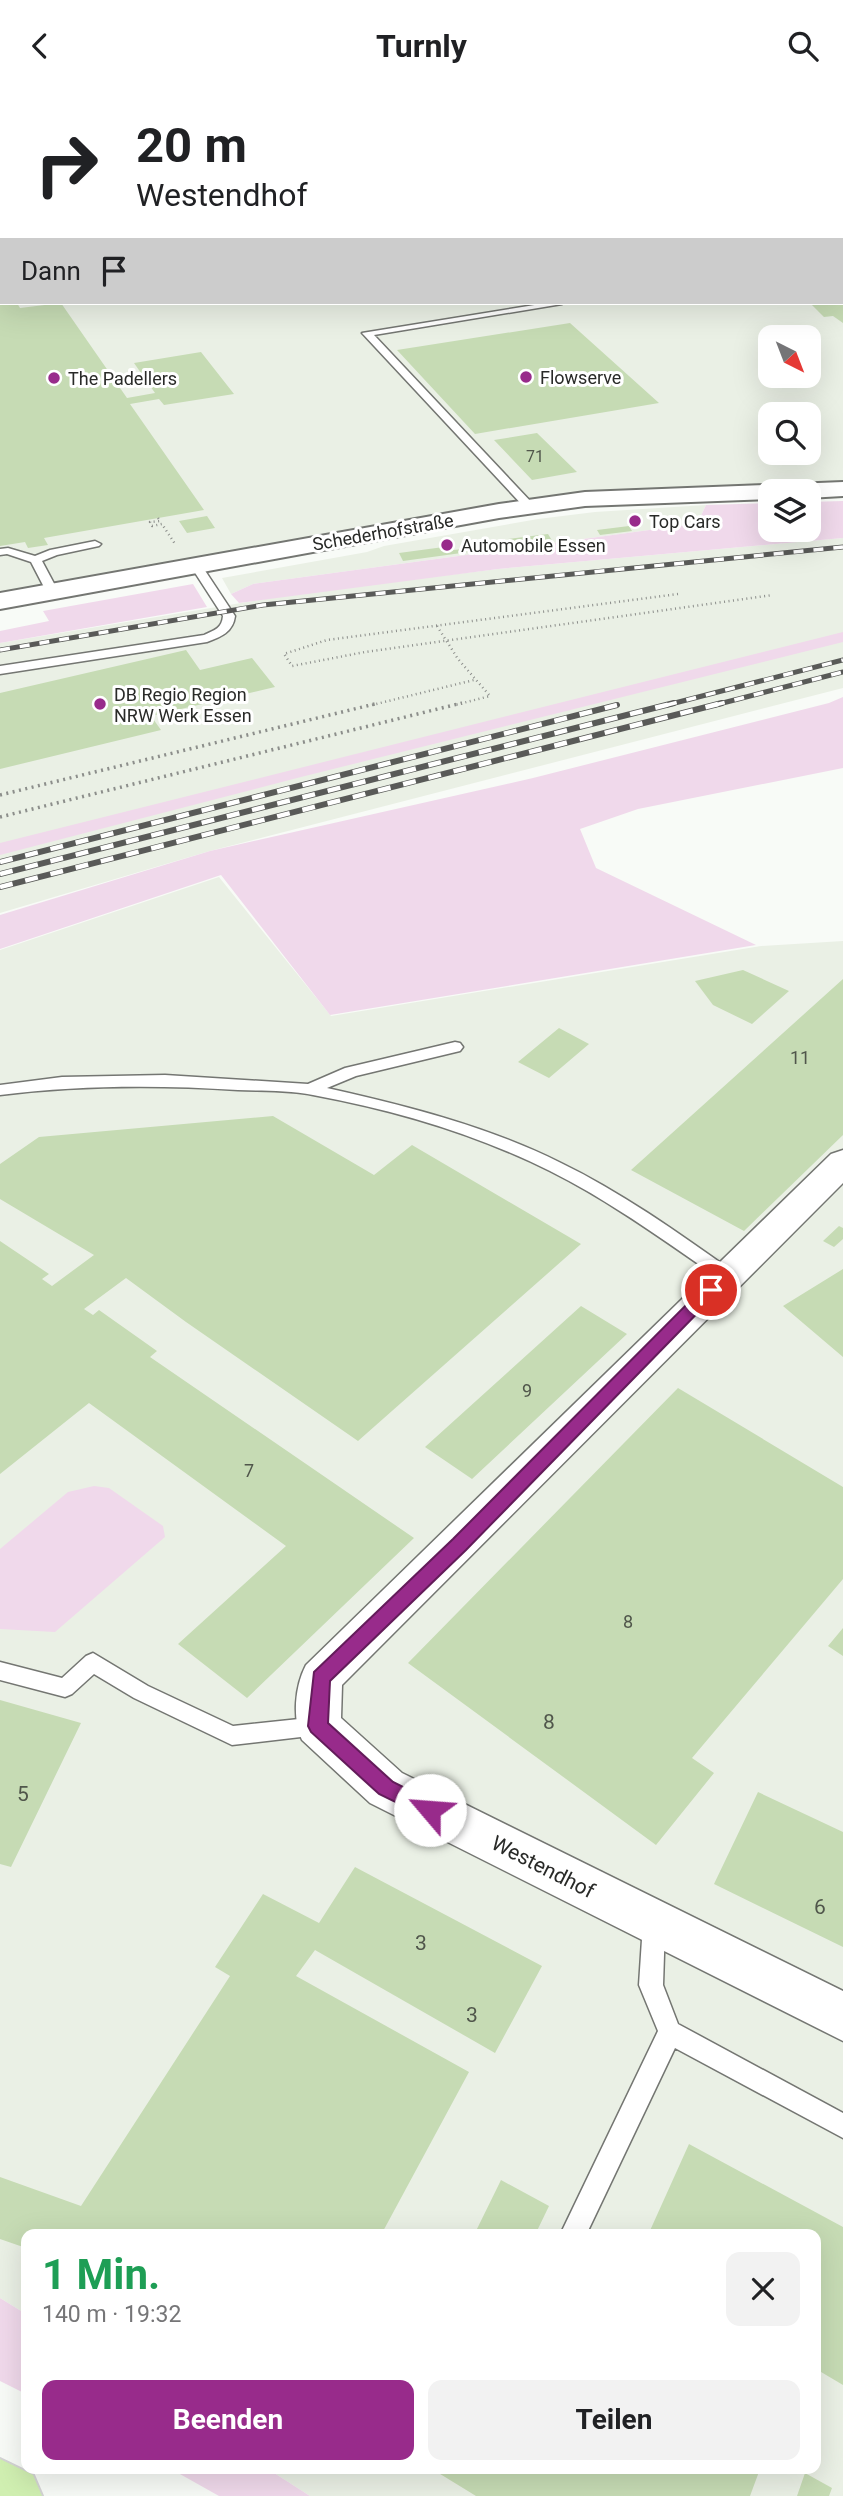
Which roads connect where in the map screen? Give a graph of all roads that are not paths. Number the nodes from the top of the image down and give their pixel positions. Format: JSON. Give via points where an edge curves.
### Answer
{"nodes":[{"id":1,"x":550,"y":305,"type":"edge"},
{"id":2,"x":843,"y":489,"type":"edge"},
{"id":3,"x":821,"y":490,"type":"edge"},
{"id":4,"x":758,"y":492,"type":"edge"},
{"id":5,"x":530,"y":507,"type":"junction"},
{"id":6,"x":95,"y":544,"type":"dead end"},
{"id":7,"x":0,"y":552,"type":"edge"},
{"id":8,"x":36,"y":560,"type":"junction"},
{"id":9,"x":196,"y":565,"type":"junction"},
{"id":10,"x":52,"y":591,"type":"junction"},
{"id":11,"x":0,"y":601,"type":"edge"},
{"id":12,"x":0,"y":670,"type":"edge"},
{"id":13,"x":455,"y":1047,"type":"dead end"},
{"id":14,"x":310,"y":1089,"type":"junction"},
{"id":15,"x":0,"y":1090,"type":"edge"},
{"id":16,"x":843,"y":1162,"type":"edge"},
{"id":17,"x":726,"y":1275,"type":"junction"},
{"id":18,"x":0,"y":1671,"type":"edge"},
{"id":19,"x":318,"y":1726,"type":"junction"},
{"id":20,"x":654,"y":1923,"type":"junction"},
{"id":21,"x":843,"y":2017,"type":"edge"},
{"id":22,"x":670,"y":2032,"type":"junction"},
{"id":23,"x":843,"y":2126,"type":"edge"},
{"id":24,"x":576,"y":2229,"type":"edge"},
{"id":25,"x":0,"y":2489,"type":"edge"},
{"id":26,"x":12,"y":2496,"type":"edge"}],
"edges":[{"from":1,"to":5,"type":"lane","via":[[367,333]]},
{"from":2,"to":3,"type":"street"},
{"from":4,"to":5,"type":"street","name":"Schederhofstraße","via":[[585,499]]},
{"from":5,"to":9,"type":"street","name":"Schederhofstraße"},
{"from":6,"to":8,"type":"lane"},
{"from":7,"to":8,"type":"lane"},
{"from":8,"to":10,"type":"lane"},
{"from":9,"to":10,"type":"street","name":"Schederhofstraße"},
{"from":9,"to":12,"type":"lane","via":[[229,616],[221,632],[190,641]]},
{"from":10,"to":11,"type":"street","name":"Schederhofstraße"},
{"from":13,"to":14,"type":"lane","via":[[351,1072]]},
{"from":14,"to":15,"type":"lane","via":[[157,1080],[62,1082]]},
{"from":14,"to":17,"type":"lane","via":[[420,1114],[530,1155],[630,1209]]},
{"from":16,"to":17,"type":"street"},
{"from":17,"to":19,"type":"street","via":[[321,1678]]},
{"from":18,"to":19,"type":"lane","via":[[65,1688],[93,1662],[141,1692],[232,1737]]},
{"from":19,"to":20,"type":"street","name":"Westendhof","via":[[386,1788]]},
{"from":20,"to":21,"type":"street","name":"Westendhof"},
{"from":20,"to":22,"type":"lane","via":[[651,1986]]},
{"from":22,"to":23,"type":"lane"},
{"from":22,"to":24,"type":"lane"},
{"from":25,"to":26,"type":"main road"}]}
